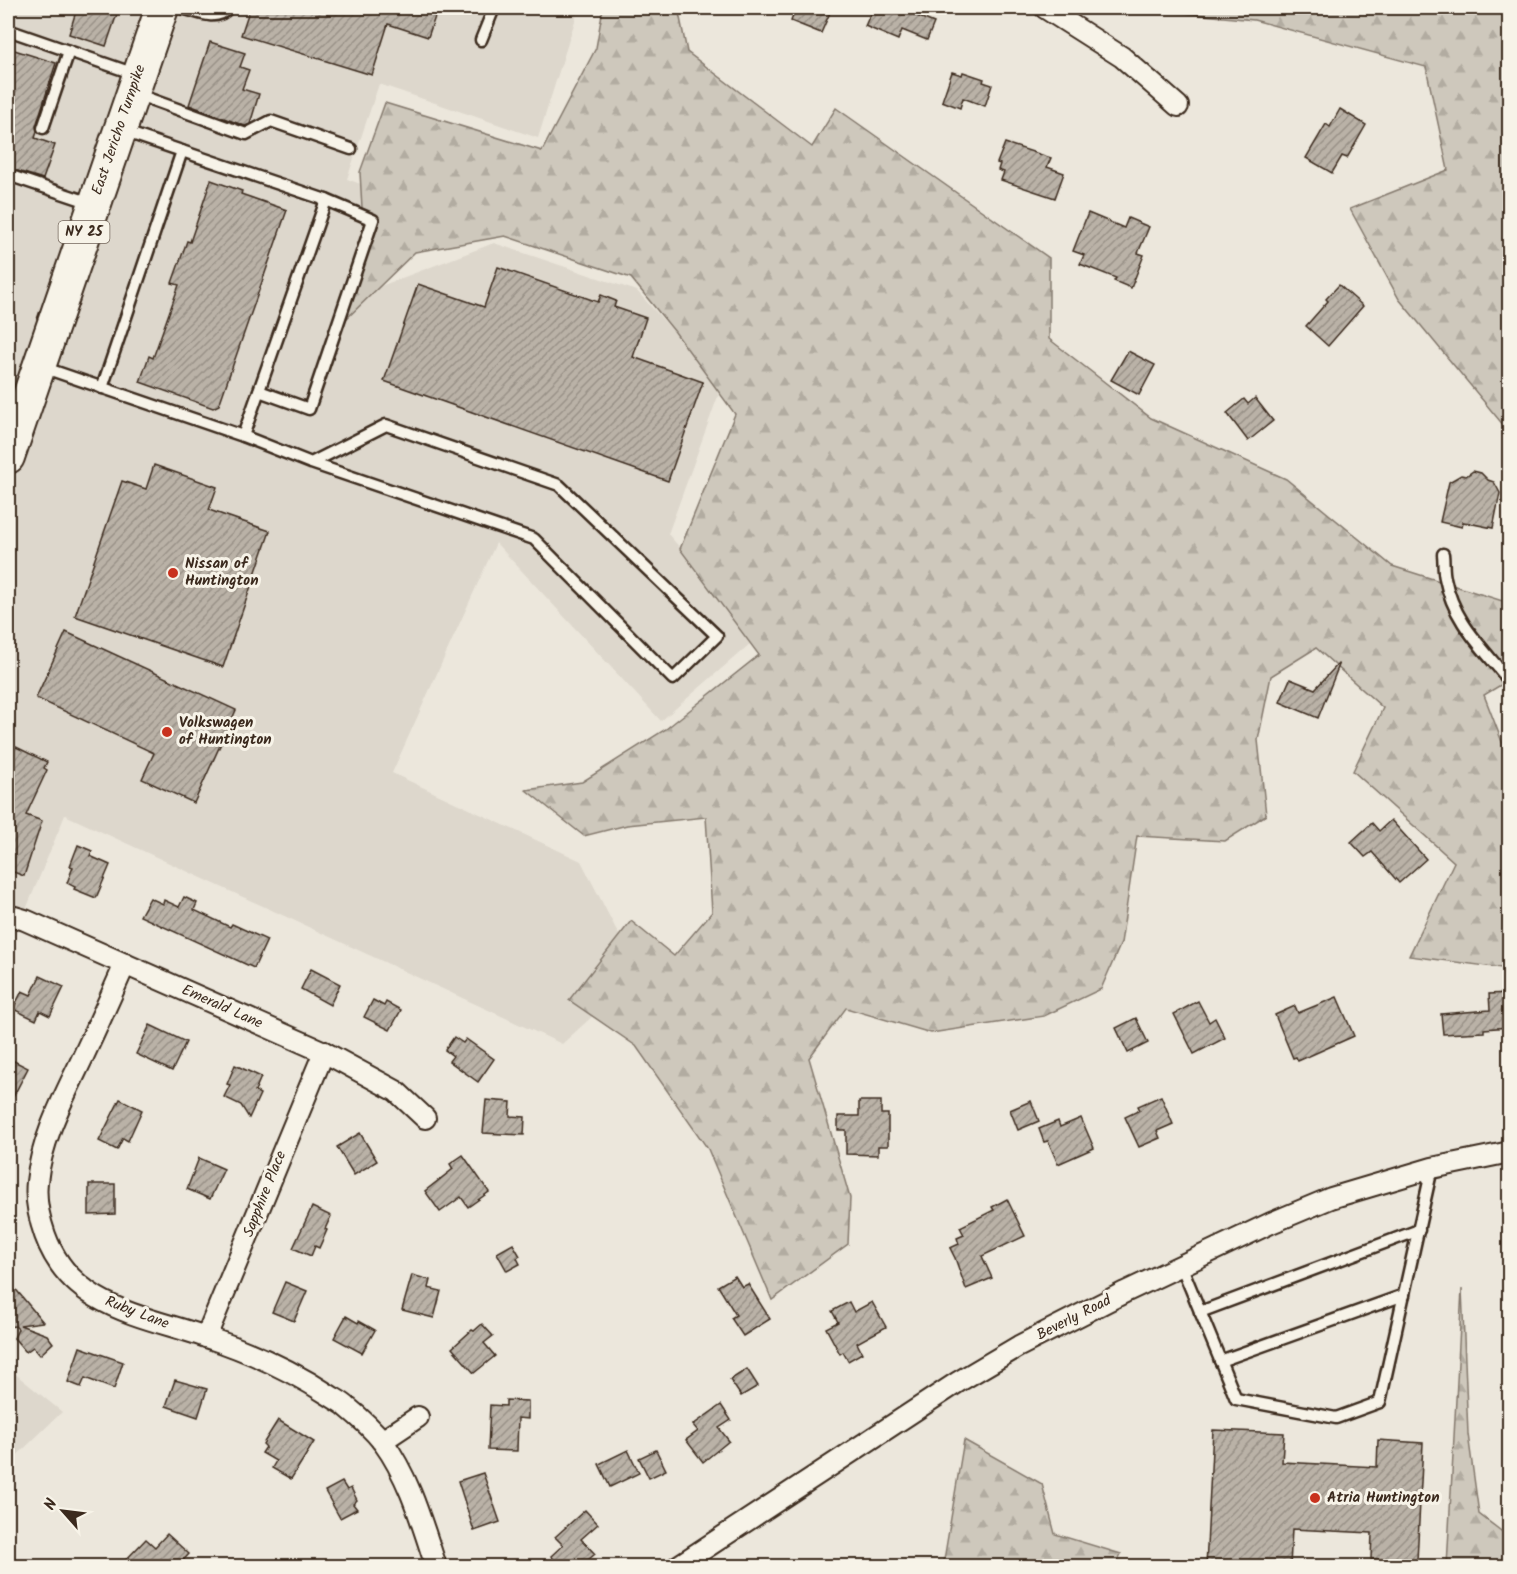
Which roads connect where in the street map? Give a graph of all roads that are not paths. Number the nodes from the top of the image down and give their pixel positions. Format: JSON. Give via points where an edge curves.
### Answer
{"nodes":[{"id":1,"x":162,"y":8,"type":"edge"},
{"id":2,"x":182,"y":8,"type":"edge"},
{"id":3,"x":228,"y":8,"type":"edge"},
{"id":4,"x":494,"y":8,"type":"edge"},
{"id":5,"x":1045,"y":8,"type":"edge"},
{"id":6,"x":8,"y":30,"type":"edge"},
{"id":7,"x":481,"y":40,"type":"dead end"},
{"id":8,"x":69,"y":51,"type":"junction"},
{"id":9,"x":136,"y":84,"type":"junction"},
{"id":10,"x":1178,"y":106,"type":"dead end"},
{"id":11,"x":43,"y":128,"type":"dead end"},
{"id":12,"x":120,"y":129,"type":"junction"},
{"id":13,"x":351,"y":149,"type":"dead end"},
{"id":14,"x":182,"y":151,"type":"junction"},
{"id":15,"x":8,"y":175,"type":"edge"},
{"id":16,"x":326,"y":200,"type":"junction"},
{"id":17,"x":94,"y":204,"type":"junction"},
{"id":18,"x":39,"y":366,"type":"junction"},
{"id":19,"x":102,"y":388,"type":"junction"},
{"id":20,"x":259,"y":391,"type":"junction"},
{"id":21,"x":243,"y":436,"type":"junction"},
{"id":22,"x":8,"y":457,"type":"edge"},
{"id":23,"x":311,"y":463,"type":"junction"},
{"id":24,"x":1443,"y":555,"type":"dead end"},
{"id":25,"x":1509,"y":683,"type":"edge"},
{"id":26,"x":8,"y":915,"type":"edge"},
{"id":27,"x":125,"y":964,"type":"junction"},
{"id":28,"x":324,"y":1052,"type":"junction"},
{"id":29,"x":425,"y":1118,"type":"dead end"},
{"id":30,"x":1509,"y":1152,"type":"edge"},
{"id":31,"x":1432,"y":1168,"type":"junction"},
{"id":32,"x":1419,"y":1230,"type":"junction"},
{"id":33,"x":1181,"y":1265,"type":"junction"},
{"id":34,"x":1404,"y":1295,"type":"junction"},
{"id":35,"x":1200,"y":1312,"type":"junction"},
{"id":36,"x":206,"y":1337,"type":"junction"},
{"id":37,"x":1220,"y":1361,"type":"junction"},
{"id":38,"x":418,"y":1417,"type":"dead end"},
{"id":39,"x":382,"y":1441,"type":"junction"},
{"id":40,"x":436,"y":1566,"type":"edge"},
{"id":41,"x":678,"y":1566,"type":"edge"}],
"edges":[{"from":1,"to":9,"type":"main road","name":"East Jericho Turnpike","number":"NY 25"},
{"from":2,"to":3,"type":"lane","via":[[210,16]]},
{"from":4,"to":7,"type":"lane"},
{"from":5,"to":10,"type":"street","via":[[1122,57]]},
{"from":6,"to":8,"type":"lane"},
{"from":8,"to":9,"type":"lane"},
{"from":8,"to":11,"type":"lane"},
{"from":9,"to":12,"type":"main road","name":"East Jericho Turnpike","number":"NY 25"},
{"from":9,"to":13,"type":"lane","via":[[246,134],[271,121]]},
{"from":12,"to":14,"type":"lane"},
{"from":12,"to":17,"type":"main road","name":"East Jericho Turnpike","number":"NY 25"},
{"from":14,"to":16,"type":"lane"},
{"from":14,"to":19,"type":"lane"},
{"from":15,"to":17,"type":"lane"},
{"from":16,"to":20,"type":"lane"},
{"from":16,"to":20,"type":"lane","via":[[373,220],[309,410]]},
{"from":17,"to":18,"type":"main road","name":"East Jericho Turnpike","number":"NY 25"},
{"from":18,"to":19,"type":"lane"},
{"from":18,"to":22,"type":"main road","name":"East Jericho Turnpike","number":"NY 25"},
{"from":19,"to":21,"type":"lane"},
{"from":20,"to":21,"type":"lane"},
{"from":21,"to":23,"type":"lane"},
{"from":23,"to":23,"type":"lane","via":[[534,539],[673,679],[717,636],[559,485],[386,425]]},
{"from":24,"to":25,"type":"lane","via":[[1444,577],[1453,607]]},
{"from":26,"to":27,"type":"street","name":"Emerald Lane"},
{"from":27,"to":28,"type":"street","name":"Emerald Lane"},
{"from":27,"to":36,"type":"street","name":"Ruby Lane","via":[[45,1142],[37,1182],[39,1217],[50,1250],[76,1284],[106,1303]]},
{"from":28,"to":29,"type":"street","name":"Emerald Lane","via":[[396,1091]]},
{"from":28,"to":36,"type":"street","name":"Sapphire Place"},
{"from":30,"to":31,"type":"street","name":"Beverly Road"},
{"from":31,"to":32,"type":"lane"},
{"from":31,"to":33,"type":"street","name":"Beverly Road","via":[[1332,1198]]},
{"from":32,"to":34,"type":"lane"},
{"from":32,"to":35,"type":"lane"},
{"from":33,"to":35,"type":"lane"},
{"from":33,"to":41,"type":"street","name":"Beverly Road","via":[[1019,1346],[958,1382]]},
{"from":34,"to":37,"type":"lane"},
{"from":34,"to":37,"type":"lane","via":[[1380,1402],[1336,1418],[1236,1399]]},
{"from":35,"to":37,"type":"lane"},
{"from":36,"to":39,"type":"street","name":"Ruby Lane","via":[[265,1359],[308,1381],[347,1407]]},
{"from":38,"to":39,"type":"street"},
{"from":39,"to":40,"type":"street","name":"Ruby Lane","via":[[417,1508]]}]}
